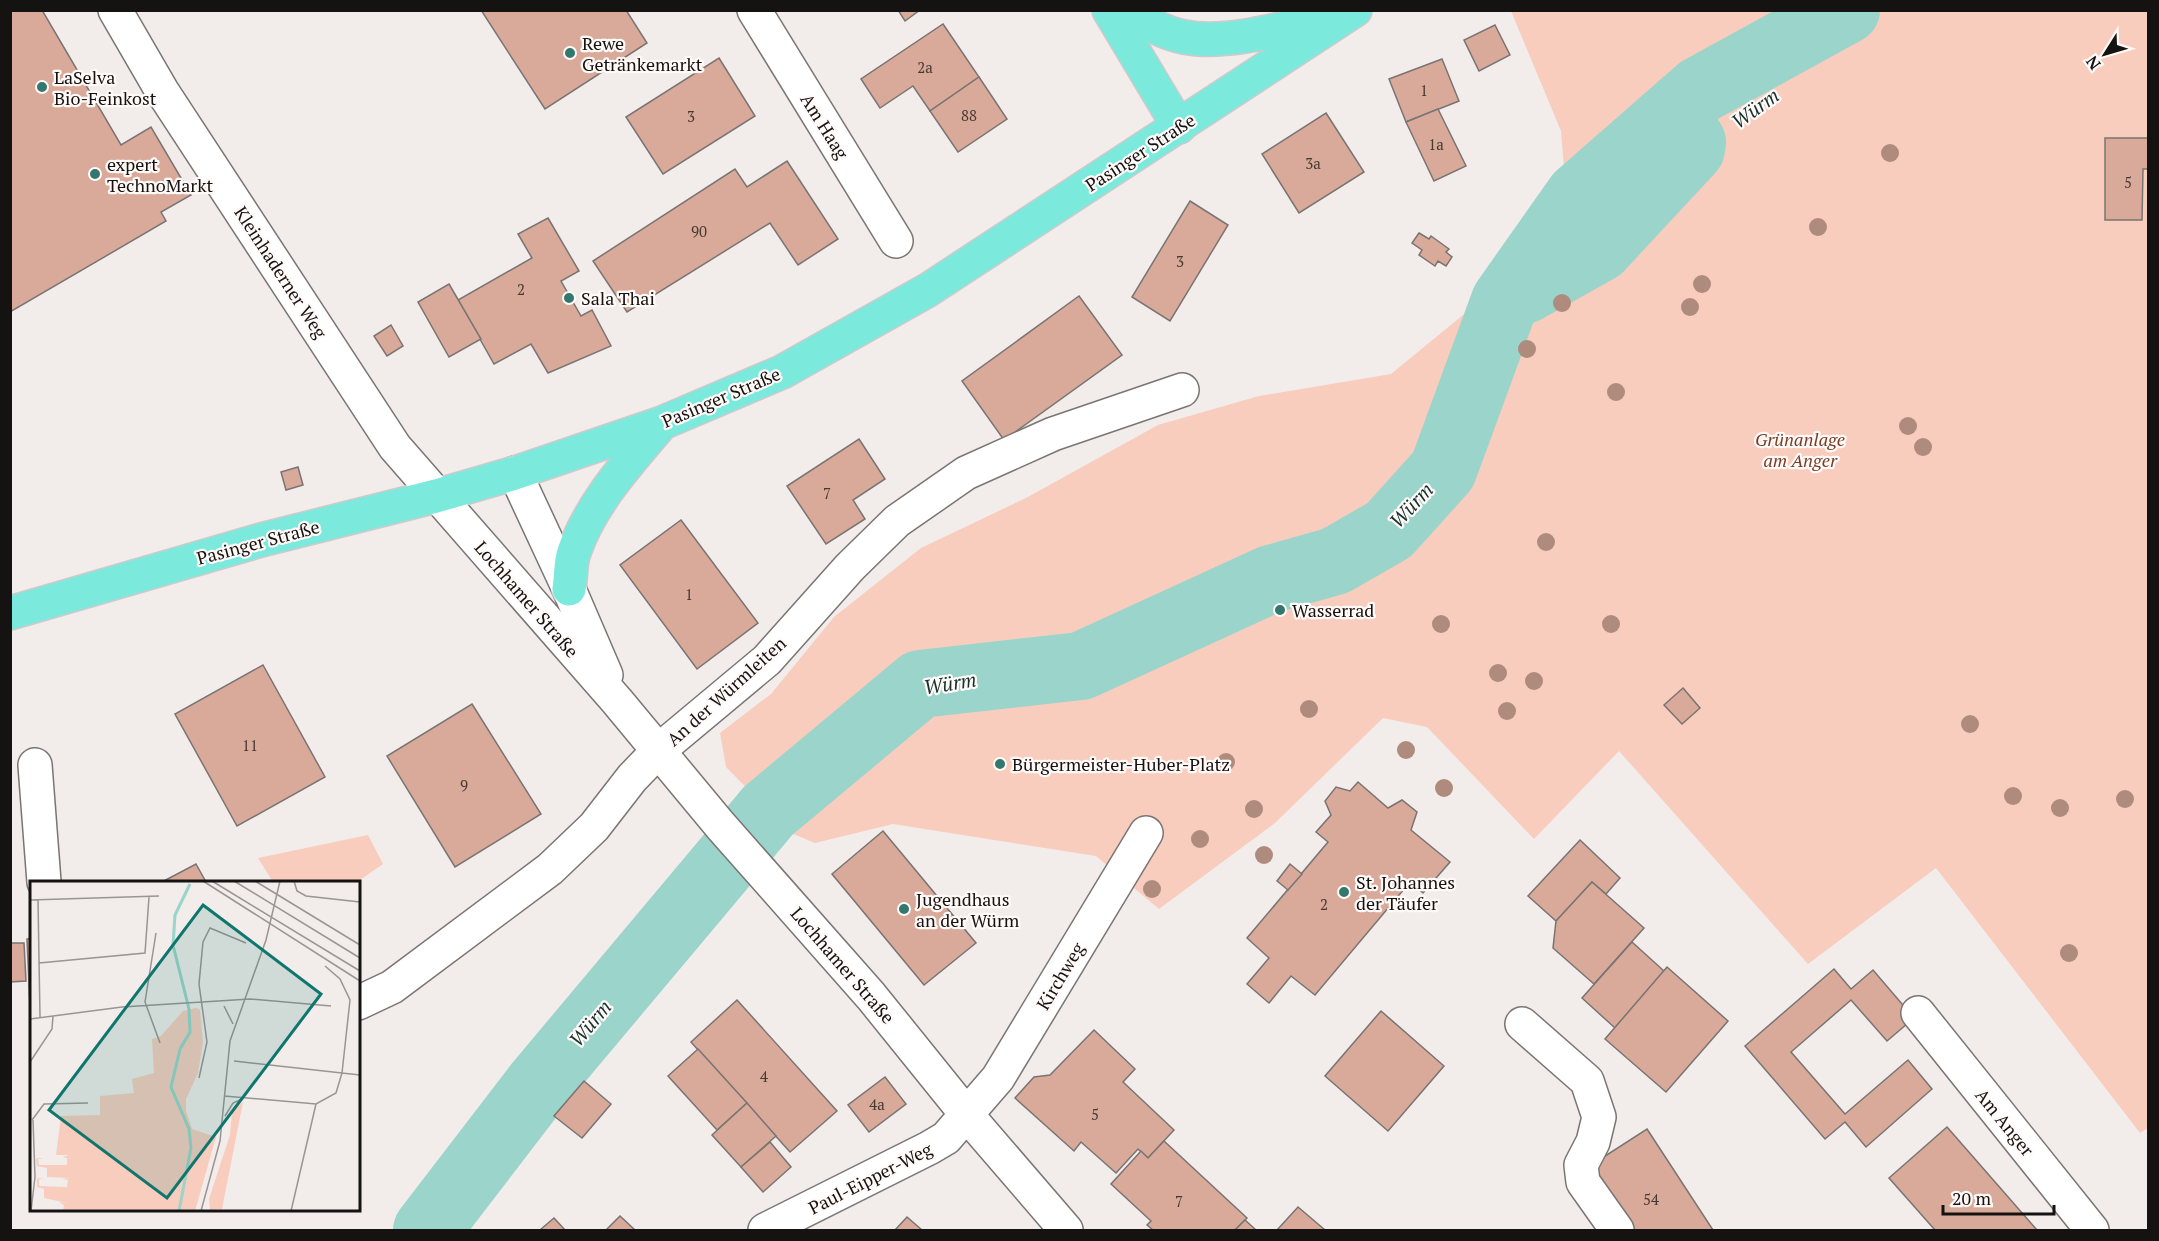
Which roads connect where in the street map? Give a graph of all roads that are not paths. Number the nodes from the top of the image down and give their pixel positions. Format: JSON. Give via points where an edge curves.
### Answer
{"nodes":[{"id":1,"x":115,"y":10,"type":"edge"},
{"id":2,"x":754,"y":10,"type":"edge"},
{"id":3,"x":1110,"y":10,"type":"edge"},
{"id":4,"x":1125,"y":10,"type":"edge"},
{"id":5,"x":1353,"y":12,"type":"edge"},
{"id":6,"x":1179,"y":127,"type":"junction"},
{"id":7,"x":896,"y":241,"type":"dead end"},
{"id":8,"x":1182,"y":390,"type":"dead end"},
{"id":9,"x":662,"y":423,"type":"junction"},
{"id":10,"x":514,"y":473,"type":"junction"},
{"id":11,"x":436,"y":496,"type":"junction"},
{"id":12,"x":569,"y":589,"type":"junction"},
{"id":13,"x":10,"y":613,"type":"edge"},
{"id":14,"x":617,"y":701,"type":"junction"},
{"id":15,"x":658,"y":752,"type":"junction"},
{"id":16,"x":35,"y":765,"type":"dead end"},
{"id":17,"x":1146,"y":833,"type":"dead end"},
{"id":18,"x":44,"y":881,"type":"edge"},
{"id":19,"x":360,"y":1002,"type":"edge"},
{"id":20,"x":1918,"y":1013,"type":"dead end"},
{"id":21,"x":1522,"y":1024,"type":"dead end"},
{"id":22,"x":967,"y":1114,"type":"junction"},
{"id":23,"x":765,"y":1230,"type":"edge"},
{"id":24,"x":1066,"y":1230,"type":"edge"},
{"id":25,"x":1617,"y":1230,"type":"edge"},
{"id":26,"x":2092,"y":1230,"type":"edge"}],
"edges":[{"from":1,"to":11,"type":"street","name":"Kleinhaderner Weg","via":[[162,91],[395,447]]},
{"from":2,"to":7,"type":"street","name":"Am Haag"},
{"from":3,"to":6,"type":"main road"},
{"from":4,"to":5,"type":"main road","via":[[1148,24],[1183,37],[1202,39],[1232,38]]},
{"from":5,"to":6,"type":"main road","name":"Pasinger Straße"},
{"from":6,"to":9,"type":"main road","name":"Pasinger Straße","via":[[928,290],[853,333],[782,372]]},
{"from":8,"to":15,"type":"street","name":"An der Würmleiten","via":[[1053,434],[966,473],[897,521],[767,660]]},
{"from":9,"to":10,"type":"main road","name":"Pasinger Straße"},
{"from":9,"to":12,"type":"main road","via":[[616,477],[584,529],[573,554]]},
{"from":10,"to":11,"type":"main road","name":"Pasinger Straße"},
{"from":10,"to":12,"type":"street","name":"Lochhamer Straße"},
{"from":11,"to":13,"type":"main road","name":"Pasinger Straße","via":[[261,540]]},
{"from":11,"to":14,"type":"street","name":"Lochhamer Straße"},
{"from":12,"to":14,"type":"street","name":"Lochhamer Straße"},
{"from":14,"to":15,"type":"street","name":"Lochhamer Straße"},
{"from":15,"to":19,"type":"street","name":"An der Würmleiten","via":[[594,827],[549,869],[392,987]]},
{"from":15,"to":22,"type":"street","name":"Lochhamer Straße","via":[[871,996]]},
{"from":16,"to":18,"type":"street"},
{"from":17,"to":22,"type":"street","name":"Kirchweg","via":[[998,1078]]},
{"from":20,"to":26,"type":"street","name":"Am Anger"},
{"from":21,"to":25,"type":"street","via":[[1587,1081],[1599,1117],[1581,1166],[1582,1182]]},
{"from":22,"to":23,"type":"street","name":"Paul-Eipper-Weg","via":[[946,1138],[929,1148]]},
{"from":22,"to":24,"type":"street","name":"Lochhamer Straße"}]}
